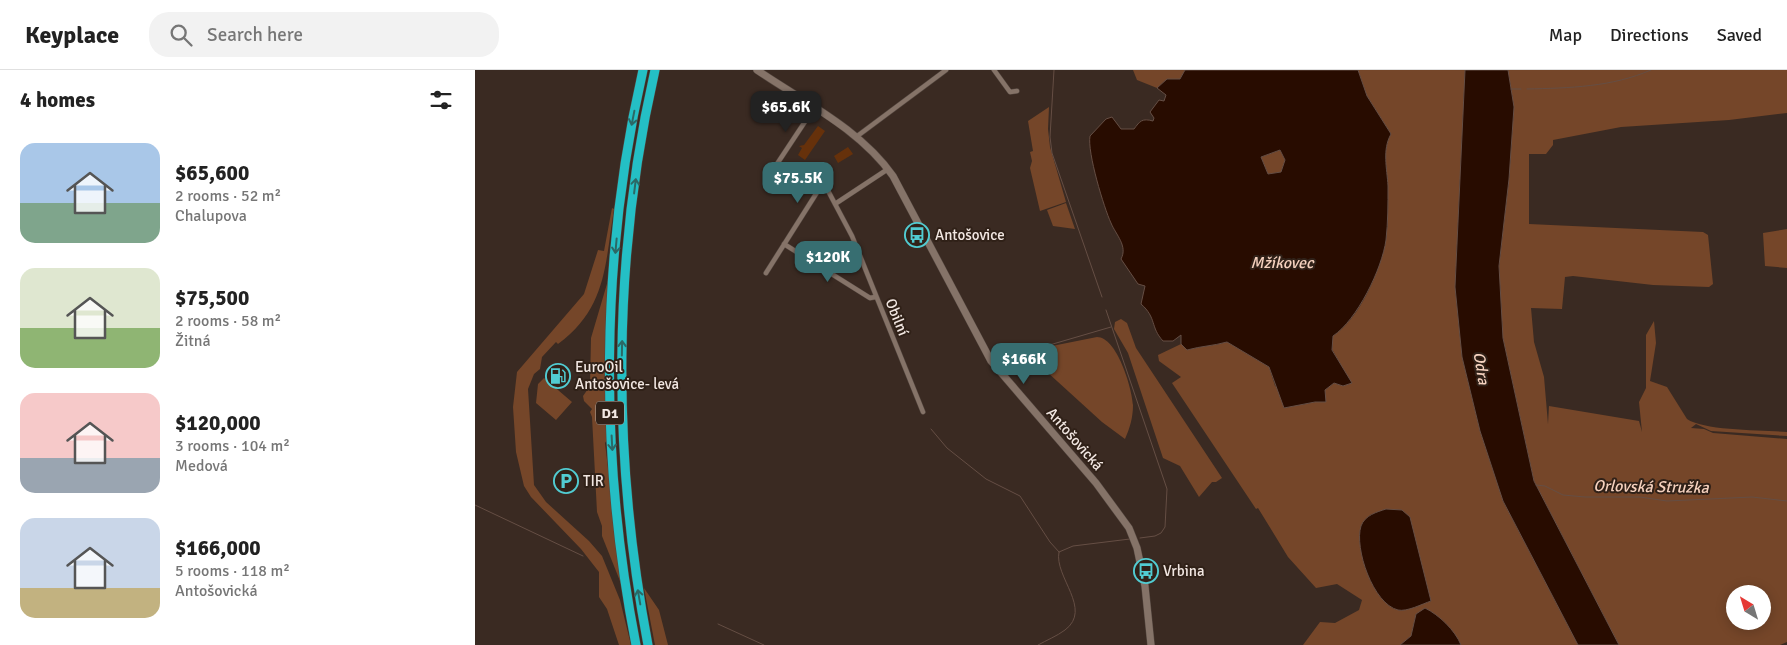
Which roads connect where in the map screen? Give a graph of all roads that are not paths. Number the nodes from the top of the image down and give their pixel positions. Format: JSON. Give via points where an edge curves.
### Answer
{"nodes":[{"id":1,"x":643,"y":70,"type":"edge"},
{"id":2,"x":655,"y":70,"type":"edge"},
{"id":3,"x":757,"y":70,"type":"edge"},
{"id":4,"x":946,"y":70,"type":"edge"},
{"id":5,"x":994,"y":70,"type":"edge"},
{"id":6,"x":1017,"y":91,"type":"dead end"},
{"id":7,"x":812,"y":107,"type":"junction"},
{"id":8,"x":856,"y":137,"type":"junction"},
{"id":9,"x":888,"y":169,"type":"junction"},
{"id":10,"x":773,"y":170,"type":"dead end"},
{"id":11,"x":835,"y":204,"type":"junction"},
{"id":12,"x":784,"y":244,"type":"junction"},
{"id":13,"x":766,"y":273,"type":"dead end"},
{"id":14,"x":875,"y":297,"type":"junction"},
{"id":15,"x":923,"y":412,"type":"dead end"},
{"id":16,"x":636,"y":645,"type":"edge"},
{"id":17,"x":648,"y":645,"type":"edge"},
{"id":18,"x":1151,"y":645,"type":"edge"}],
"edges":[{"from":1,"to":16,"type":"highway","number":"D1","one_way":true,"via":[[619,214],[610,395],[616,511],[625,589]]},
{"from":17,"to":2,"type":"highway","number":"D1","one_way":true,"via":[[627,507],[622,355],[629,228]]},
{"from":3,"to":7,"type":"street","name":"Antošovická"},
{"from":4,"to":8,"type":"street"},
{"from":5,"to":6,"type":"street","via":[[1010,92]]},
{"from":7,"to":8,"type":"street","name":"Antošovická"},
{"from":7,"to":10,"type":"street"},
{"from":8,"to":9,"type":"street","name":"Antošovická"},
{"from":9,"to":11,"type":"street"},
{"from":9,"to":18,"type":"street","name":"Antošovická","via":[[991,361],[1096,483],[1126,523],[1137,548],[1145,586]]},
{"from":11,"to":12,"type":"street","name":"Obilní","via":[[825,185],[821,186]]},
{"from":11,"to":14,"type":"street","name":"Obilní","via":[[852,236]]},
{"from":12,"to":13,"type":"street"},
{"from":12,"to":14,"type":"street","via":[[870,298]]},
{"from":14,"to":15,"type":"street","name":"Obilní"}]}
